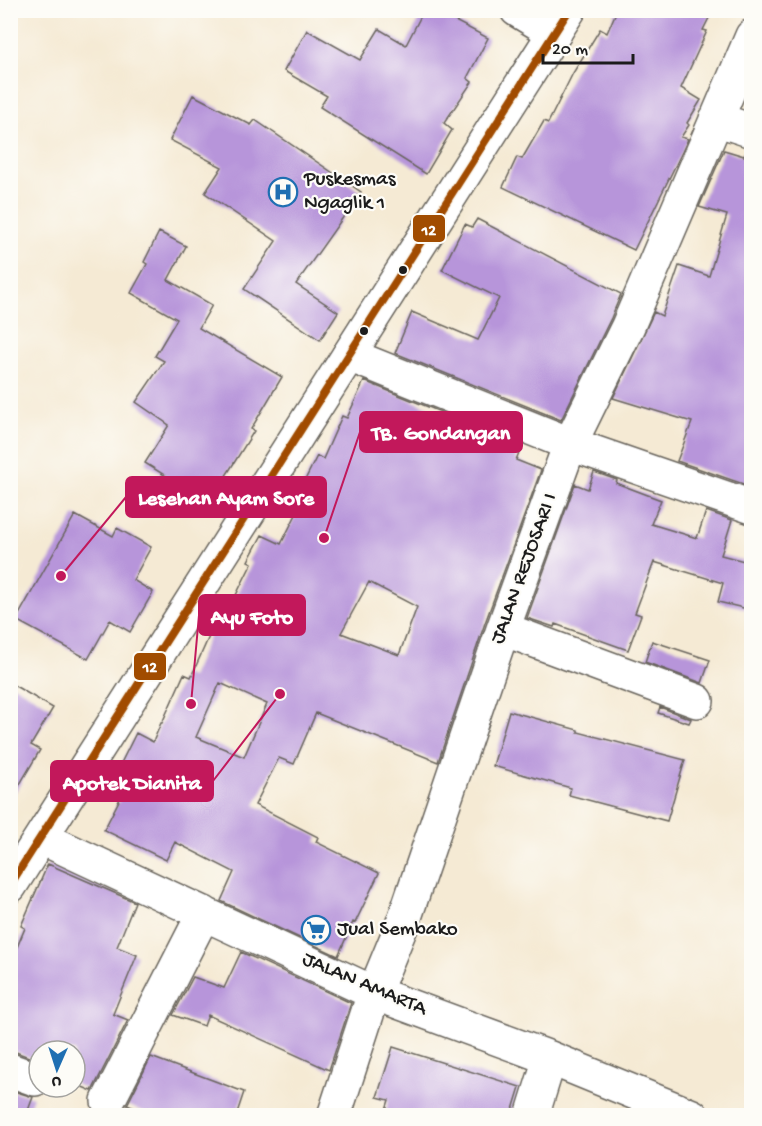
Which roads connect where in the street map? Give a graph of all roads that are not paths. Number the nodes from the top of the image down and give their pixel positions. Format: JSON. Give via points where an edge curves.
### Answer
{"nodes":[{"id":1,"x":517,"y":10,"type":"edge"},
{"id":2,"x":562,"y":22,"type":"edge"},
{"id":3,"x":752,"y":36,"type":"edge"},
{"id":4,"x":716,"y":119,"type":"junction"},
{"id":5,"x":752,"y":131,"type":"edge"},
{"id":6,"x":349,"y":355,"type":"junction"},
{"id":7,"x":570,"y":444,"type":"junction"},
{"id":8,"x":752,"y":507,"type":"edge"},
{"id":9,"x":502,"y":630,"type":"junction"},
{"id":10,"x":697,"y":700,"type":"dead end"},
{"id":11,"x":42,"y":838,"type":"junction"},
{"id":12,"x":10,"y":886,"type":"edge"},
{"id":13,"x":204,"y":913,"type":"junction"},
{"id":14,"x":374,"y":993,"type":"junction"},
{"id":15,"x":550,"y":1058,"type":"junction"},
{"id":16,"x":108,"y":1101,"type":"dead end"},
{"id":17,"x":334,"y":1116,"type":"edge"},
{"id":18,"x":532,"y":1116,"type":"edge"},
{"id":19,"x":692,"y":1116,"type":"edge"}],
"edges":[{"from":1,"to":2,"type":"street"},
{"from":2,"to":6,"type":"street"},
{"from":3,"to":4,"type":"street","name":"JALAN REJOSARI I"},
{"from":4,"to":5,"type":"street"},
{"from":4,"to":7,"type":"street","name":"JALAN REJOSARI I","via":[[628,326]]},
{"from":6,"to":7,"type":"street"},
{"from":6,"to":11,"type":"street"},
{"from":7,"to":8,"type":"street"},
{"from":7,"to":9,"type":"street","name":"JALAN REJOSARI I"},
{"from":9,"to":10,"type":"street"},
{"from":9,"to":14,"type":"street","name":"JALAN REJOSARI I","via":[[404,920]]},
{"from":11,"to":12,"type":"street"},
{"from":11,"to":13,"type":"street","name":"JALAN AMARTA"},
{"from":13,"to":14,"type":"street","name":"JALAN AMARTA"},
{"from":13,"to":16,"type":"street"},
{"from":14,"to":15,"type":"street","name":"JALAN AMARTA"},
{"from":14,"to":17,"type":"street","name":"JALAN REJOSARI I"},
{"from":15,"to":18,"type":"street"},
{"from":15,"to":19,"type":"street","name":"JALAN AMARTA"}]}
